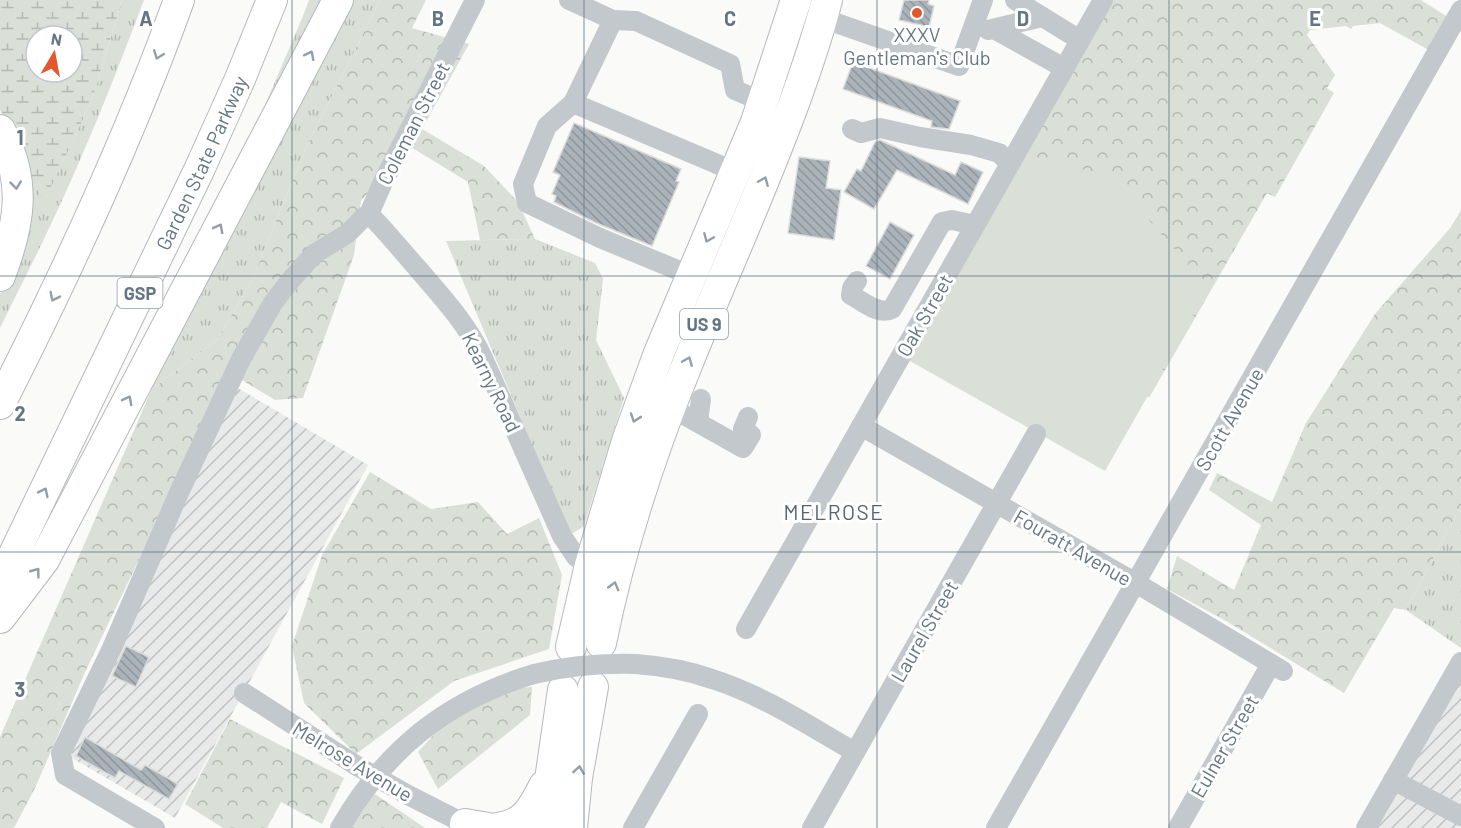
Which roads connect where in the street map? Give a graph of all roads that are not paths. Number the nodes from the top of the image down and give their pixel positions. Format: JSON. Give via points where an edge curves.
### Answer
{"nodes":[{"id":1,"x":179,"y":0,"type":"edge"},
{"id":2,"x":272,"y":0,"type":"edge"},
{"id":3,"x":338,"y":0,"type":"edge"},
{"id":4,"x":475,"y":0,"type":"edge"},
{"id":5,"x":569,"y":0,"type":"edge"},
{"id":6,"x":784,"y":0,"type":"edge"},
{"id":7,"x":796,"y":0,"type":"edge"},
{"id":8,"x":983,"y":0,"type":"edge"},
{"id":9,"x":1017,"y":1,"type":"edge"},
{"id":10,"x":1100,"y":1,"type":"edge"},
{"id":11,"x":826,"y":8,"type":"edge"},
{"id":12,"x":1461,"y":10,"type":"edge"},
{"id":13,"x":1042,"y":17,"type":"junction"},
{"id":14,"x":613,"y":20,"type":"junction"},
{"id":15,"x":994,"y":29,"type":"junction"},
{"id":16,"x":971,"y":34,"type":"junction"},
{"id":17,"x":1080,"y":40,"type":"junction"},
{"id":18,"x":775,"y":66,"type":"junction"},
{"id":19,"x":1064,"y":68,"type":"junction"},
{"id":20,"x":763,"y":102,"type":"junction"},
{"id":21,"x":573,"y":103,"type":"junction"},
{"id":22,"x":0,"y":129,"type":"edge"},
{"id":23,"x":852,"y":129,"type":"dead end"},
{"id":24,"x":1010,"y":163,"type":"junction"},
{"id":25,"x":736,"y":172,"type":"junction"},
{"id":26,"x":369,"y":214,"type":"junction"},
{"id":27,"x":975,"y":225,"type":"junction"},
{"id":28,"x":0,"y":276,"type":"edge"},
{"id":29,"x":692,"y":276,"type":"junction"},
{"id":30,"x":857,"y":281,"type":"dead end"},
{"id":31,"x":701,"y":399,"type":"dead end"},
{"id":32,"x":0,"y":404,"type":"edge"},
{"id":33,"x":670,"y":407,"type":"junction"},
{"id":34,"x":748,"y":417,"type":"dead end"},
{"id":35,"x":698,"y":422,"type":"junction"},
{"id":36,"x":861,"y":426,"type":"junction"},
{"id":37,"x":1036,"y":434,"type":"dead end"},
{"id":38,"x":996,"y":504,"type":"junction"},
{"id":39,"x":590,"y":565,"type":"junction"},
{"id":40,"x":0,"y":583,"type":"edge"},
{"id":41,"x":1136,"y":583,"type":"junction"},
{"id":42,"x":0,"y":618,"type":"edge"},
{"id":43,"x":746,"y":629,"type":"dead end"},
{"id":44,"x":601,"y":643,"type":"dead end"},
{"id":45,"x":571,"y":647,"type":"dead end"},
{"id":46,"x":1461,"y":662,"type":"edge"},
{"id":47,"x":1277,"y":668,"type":"joint"},
{"id":48,"x":593,"y":687,"type":"dead end"},
{"id":49,"x":563,"y":690,"type":"dead end"},
{"id":50,"x":244,"y":693,"type":"dead end"},
{"id":51,"x":698,"y":714,"type":"dead end"},
{"id":52,"x":855,"y":752,"type":"junction"},
{"id":53,"x":550,"y":772,"type":"junction"},
{"id":54,"x":375,"y":777,"type":"junction"},
{"id":55,"x":1393,"y":780,"type":"junction"},
{"id":56,"x":1461,"y":816,"type":"edge"},
{"id":57,"x":122,"y":820,"type":"edge"},
{"id":58,"x":475,"y":827,"type":"edge"},
{"id":59,"x":155,"y":828,"type":"edge"},
{"id":60,"x":340,"y":828,"type":"edge"},
{"id":61,"x":498,"y":828,"type":"edge"},
{"id":62,"x":543,"y":828,"type":"edge"},
{"id":63,"x":572,"y":828,"type":"edge"},
{"id":64,"x":633,"y":828,"type":"edge"},
{"id":65,"x":812,"y":828,"type":"edge"},
{"id":66,"x":996,"y":828,"type":"edge"},
{"id":67,"x":1178,"y":828,"type":"edge"},
{"id":68,"x":1366,"y":828,"type":"edge"}],
"edges":[{"from":1,"to":32,"type":"highway","one_way":true,"via":[[97,205]]},
{"from":40,"to":2,"type":"highway","name":"Garden State Parkway","number":"GSP","one_way":true,"via":[[200,168]]},
{"from":42,"to":3,"type":"highway","one_way":true,"via":[[44,560]]},
{"from":4,"to":26,"type":"street","name":"Coleman Street"},
{"from":5,"to":14,"type":"street"},
{"from":6,"to":18,"type":"highway"},
{"from":7,"to":18,"type":"highway","number":"US 9"},
{"from":8,"to":16,"type":"street"},
{"from":9,"to":13,"type":"street"},
{"from":10,"to":17,"type":"street","name":"Oak Street"},
{"from":11,"to":16,"type":"street","via":[[959,66]]},
{"from":33,"to":11,"type":"highway","number":"US 9","one_way":true,"via":[[774,157]]},
{"from":12,"to":41,"type":"street","name":"Scott Avenue"},
{"from":13,"to":15,"type":"street"},
{"from":13,"to":17,"type":"street"},
{"from":14,"to":20,"type":"street","via":[[636,21],[730,64],[735,90]]},
{"from":14,"to":21,"type":"street"},
{"from":15,"to":16,"type":"street"},
{"from":15,"to":19,"type":"street"},
{"from":17,"to":19,"type":"street","name":"Oak Street"},
{"from":18,"to":20,"type":"highway","number":"US 9"},
{"from":19,"to":24,"type":"street","name":"Oak Street"},
{"from":20,"to":25,"type":"highway","number":"US 9"},
{"from":21,"to":25,"type":"street"},
{"from":21,"to":29,"type":"street","via":[[547,126],[523,184],[527,203]]},
{"from":22,"to":28,"type":"highway","one_way":true,"via":[[9,150],[18,200],[14,234]]},
{"from":23,"to":24,"type":"street","via":[[861,133],[880,128],[970,145],[999,153]]},
{"from":24,"to":27,"type":"street","name":"Oak Street"},
{"from":25,"to":29,"type":"highway","number":"US 9","one_way":true},
{"from":26,"to":39,"type":"street","name":"Kearny Road","via":[[470,334],[562,536],[576,557]]},
{"from":26,"to":57,"type":"street","via":[[314,254],[289,282],[241,359],[62,753],[65,775]]},
{"from":27,"to":30,"type":"street","via":[[942,222],[888,311],[881,312],[851,295]]},
{"from":27,"to":36,"type":"street","name":"Oak Street"},
{"from":29,"to":39,"type":"highway","number":"US 9","one_way":true,"via":[[643,396]]},
{"from":31,"to":35,"type":"street"},
{"from":33,"to":35,"type":"street"},
{"from":44,"to":33,"type":"highway","number":"US 9","one_way":true,"via":[[622,558]]},
{"from":34,"to":35,"type":"street","via":[[742,429],[752,435],[743,448]]},
{"from":36,"to":38,"type":"street","name":"Fouratt Avenue"},
{"from":36,"to":43,"type":"street","name":"Oak Street"},
{"from":37,"to":38,"type":"street","name":"Laurel Street"},
{"from":38,"to":41,"type":"street","name":"Fouratt Avenue"},
{"from":38,"to":52,"type":"street","name":"Laurel Street"},
{"from":39,"to":45,"type":"highway","number":"US 9"},
{"from":41,"to":47,"type":"street","name":"Fouratt Avenue"},
{"from":41,"to":66,"type":"street","name":"Scott Avenue"},
{"from":46,"to":55,"type":"street"},
{"from":47,"to":67,"type":"street","name":"Eulner Street"},
{"from":63,"to":48,"type":"highway","one_way":true},
{"from":49,"to":53,"type":"highway"},
{"from":50,"to":54,"type":"street","name":"Melrose Avenue"},
{"from":51,"to":64,"type":"street"},
{"from":52,"to":54,"type":"street","bridge":true,"via":[[728,684],[683,670],[636,664],[581,665],[534,674],[481,693],[433,722]]},
{"from":52,"to":65,"type":"street","name":"Laurel Street"},
{"from":53,"to":61,"type":"highway","via":[[528,813],[516,823]]},
{"from":53,"to":62,"type":"highway"},
{"from":54,"to":58,"type":"street","name":"Melrose Avenue"},
{"from":54,"to":60,"type":"street"},
{"from":55,"to":56,"type":"street"},
{"from":55,"to":68,"type":"street"},
{"from":57,"to":59,"type":"street"}]}
